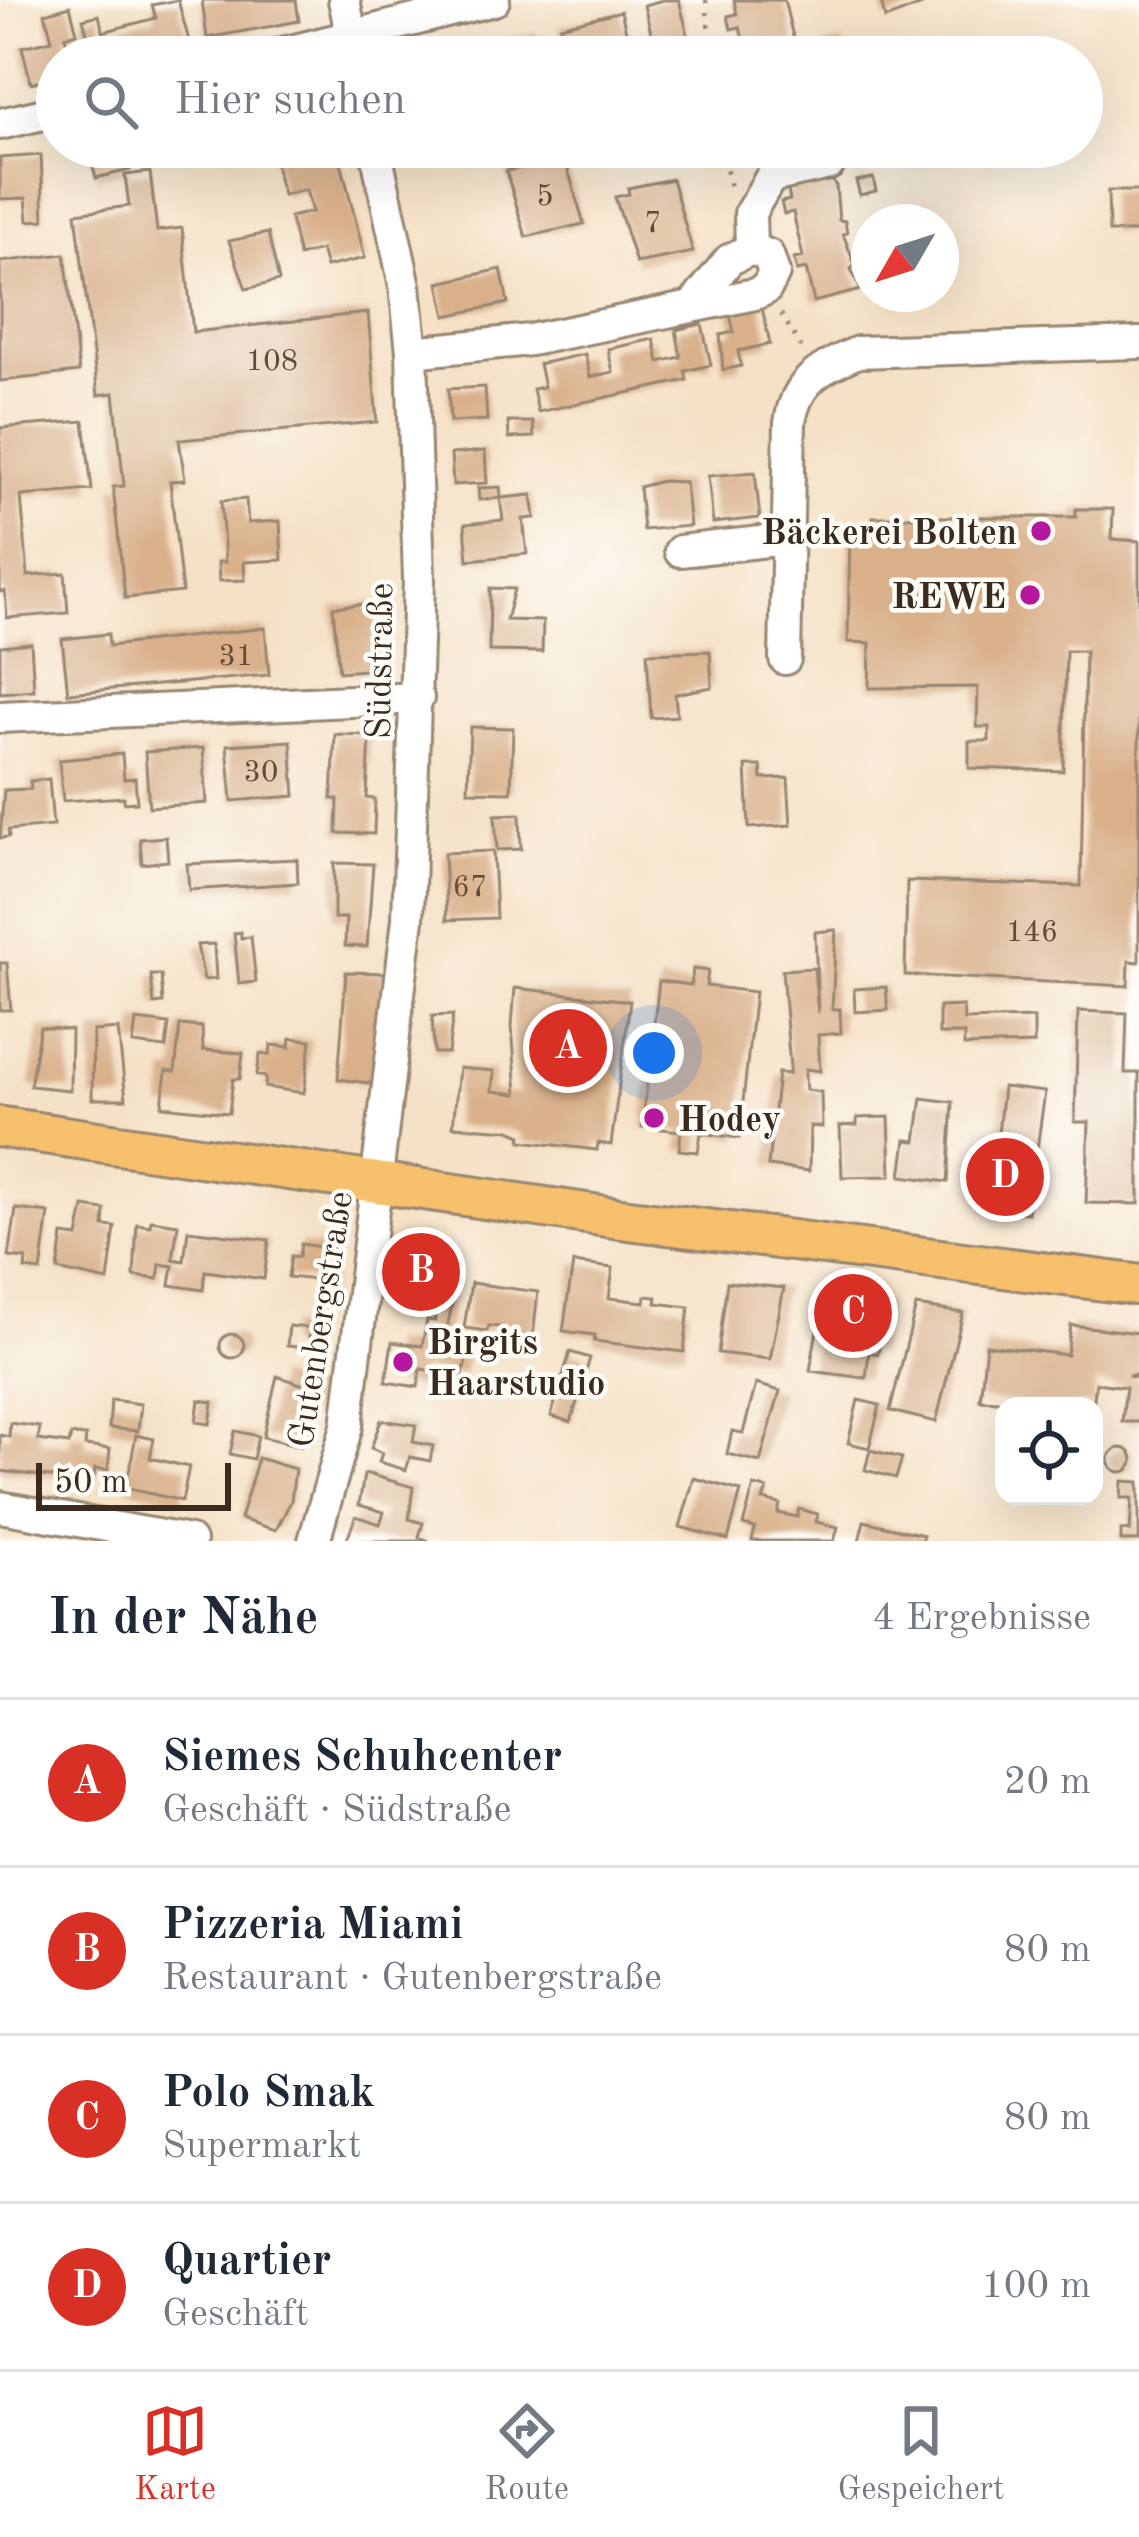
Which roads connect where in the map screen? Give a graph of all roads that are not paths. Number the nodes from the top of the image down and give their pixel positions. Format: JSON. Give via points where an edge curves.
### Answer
{"nodes":[{"id":1,"x":344,"y":0,"type":"edge"},
{"id":2,"x":494,"y":0,"type":"edge"},
{"id":3,"x":351,"y":36,"type":"edge"},
{"id":4,"x":384,"y":36,"type":"edge"},
{"id":5,"x":36,"y":115,"type":"edge"},
{"id":6,"x":0,"y":122,"type":"edge"},
{"id":7,"x":380,"y":168,"type":"edge"},
{"id":8,"x":811,"y":168,"type":"edge"},
{"id":9,"x":751,"y":249,"type":"junction"},
{"id":10,"x":694,"y":304,"type":"junction"},
{"id":11,"x":1139,"y":343,"type":"edge"},
{"id":12,"x":412,"y":352,"type":"junction"},
{"id":13,"x":786,"y":539,"type":"junction"},
{"id":14,"x":680,"y":551,"type":"dead end"},
{"id":15,"x":785,"y":659,"type":"dead end"},
{"id":16,"x":418,"y":698,"type":"junction"},
{"id":17,"x":0,"y":717,"type":"edge"},
{"id":18,"x":0,"y":1127,"type":"edge"},
{"id":19,"x":380,"y":1179,"type":"junction"},
{"id":20,"x":1139,"y":1286,"type":"edge"},
{"id":21,"x":0,"y":1508,"type":"edge"},
{"id":22,"x":190,"y":1541,"type":"edge"},
{"id":23,"x":314,"y":1541,"type":"edge"}],
"edges":[{"from":1,"to":3,"type":"street"},
{"from":2,"to":4,"type":"street"},
{"from":5,"to":6,"type":"street"},
{"from":7,"to":12,"type":"street","name":"Südstraße"},
{"from":8,"to":9,"type":"street","via":[[771,177],[750,213]]},
{"from":9,"to":10,"type":"street","via":[[729,260]]},
{"from":9,"to":10,"type":"street","via":[[768,255],[774,273],[766,289]]},
{"from":10,"to":12,"type":"street","via":[[530,340]]},
{"from":11,"to":13,"type":"street","via":[[858,352],[816,370],[793,403]]},
{"from":12,"to":16,"type":"street","name":"Südstraße"},
{"from":13,"to":14,"type":"street"},
{"from":13,"to":15,"type":"street"},
{"from":16,"to":17,"type":"street"},
{"from":16,"to":19,"type":"street","name":"Südstraße","via":[[408,919]]},
{"from":18,"to":19,"type":"main road"},
{"from":19,"to":20,"type":"main road"},
{"from":19,"to":23,"type":"street","name":"Gutenbergstraße","via":[[347,1426]]},
{"from":21,"to":22,"type":"street"}]}
